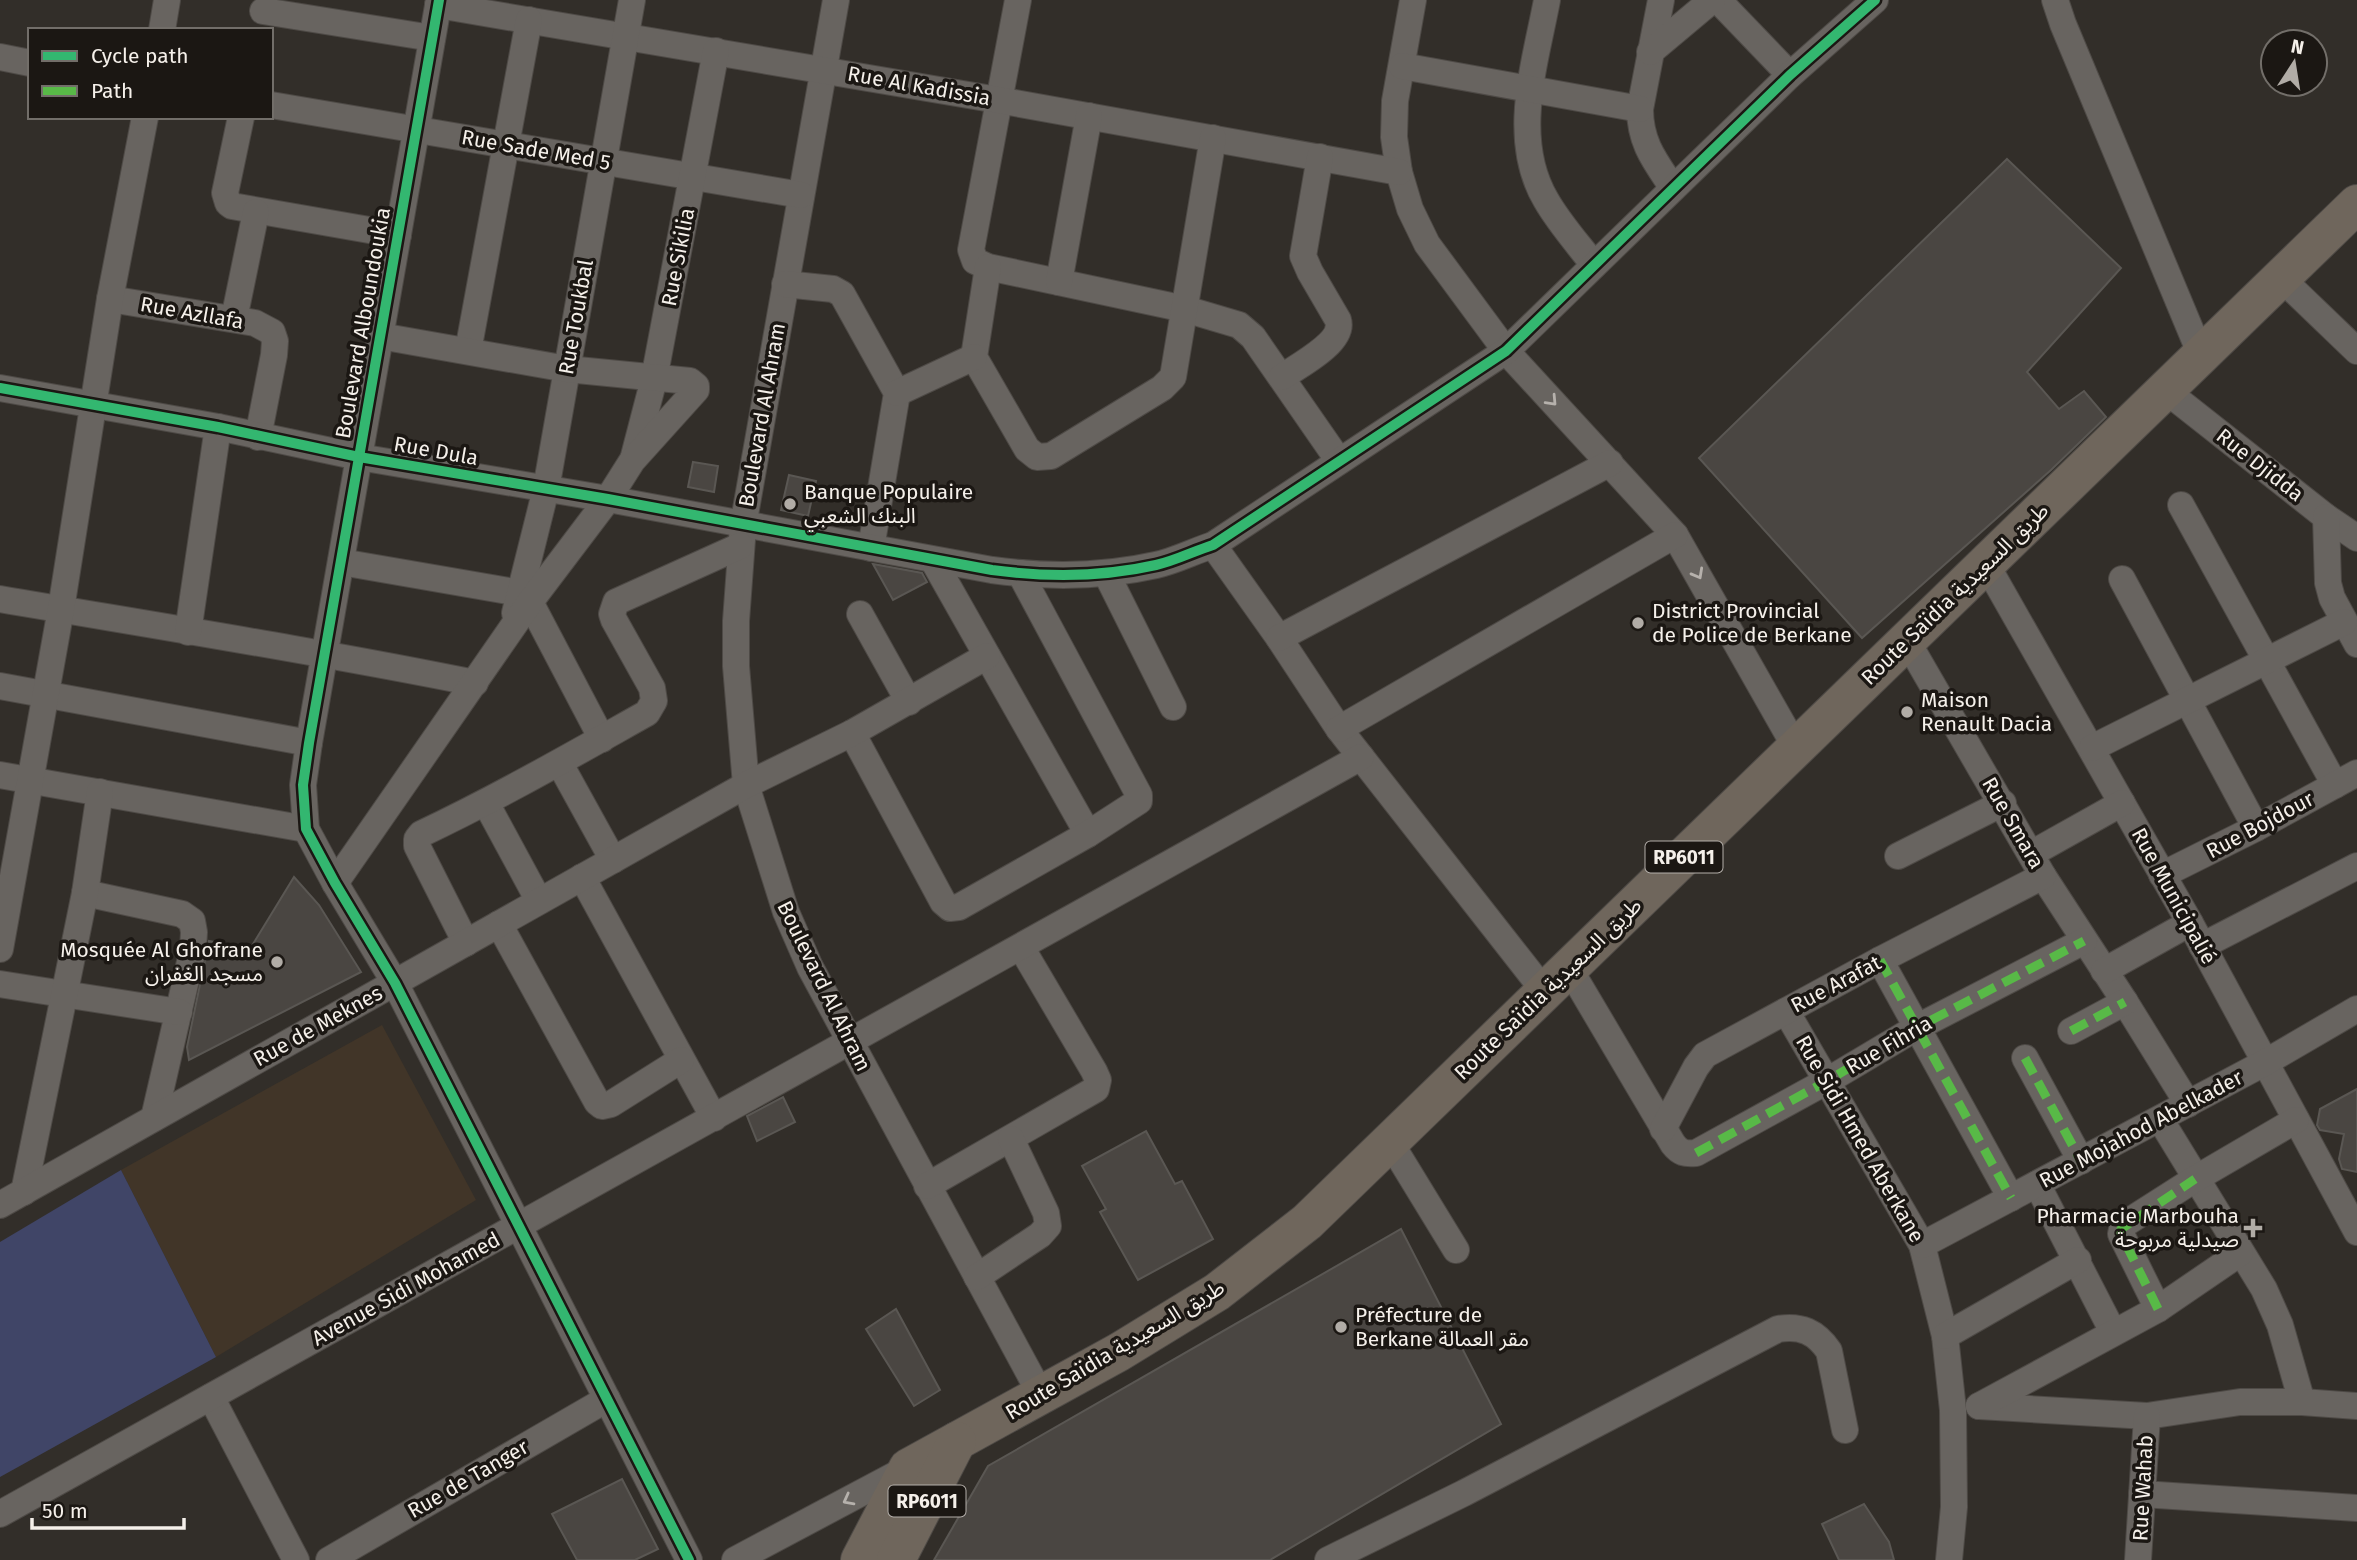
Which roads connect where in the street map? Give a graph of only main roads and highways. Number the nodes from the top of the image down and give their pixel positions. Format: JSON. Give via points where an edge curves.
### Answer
{"nodes":[{"id":1,"x":2353,"y":217,"type":"edge"},
{"id":2,"x":957,"y":1441,"type":"junction"},
{"id":3,"x":860,"y":1560,"type":"edge"},
{"id":4,"x":896,"y":1560,"type":"edge"}],
"edges":[{"from":1,"to":2,"type":"highway","name":"Route Saïdia طريق السعيدية","number":"RP6011","via":[[2281,278],[1307,1222],[1248,1270],[1119,1352]]},
{"from":2,"to":3,"type":"highway","name":"Route Saïdia طريق السعيدية","number":"RP6011","via":[[908,1468]]},
{"from":2,"to":4,"type":"highway","number":"RP6011"}]}
